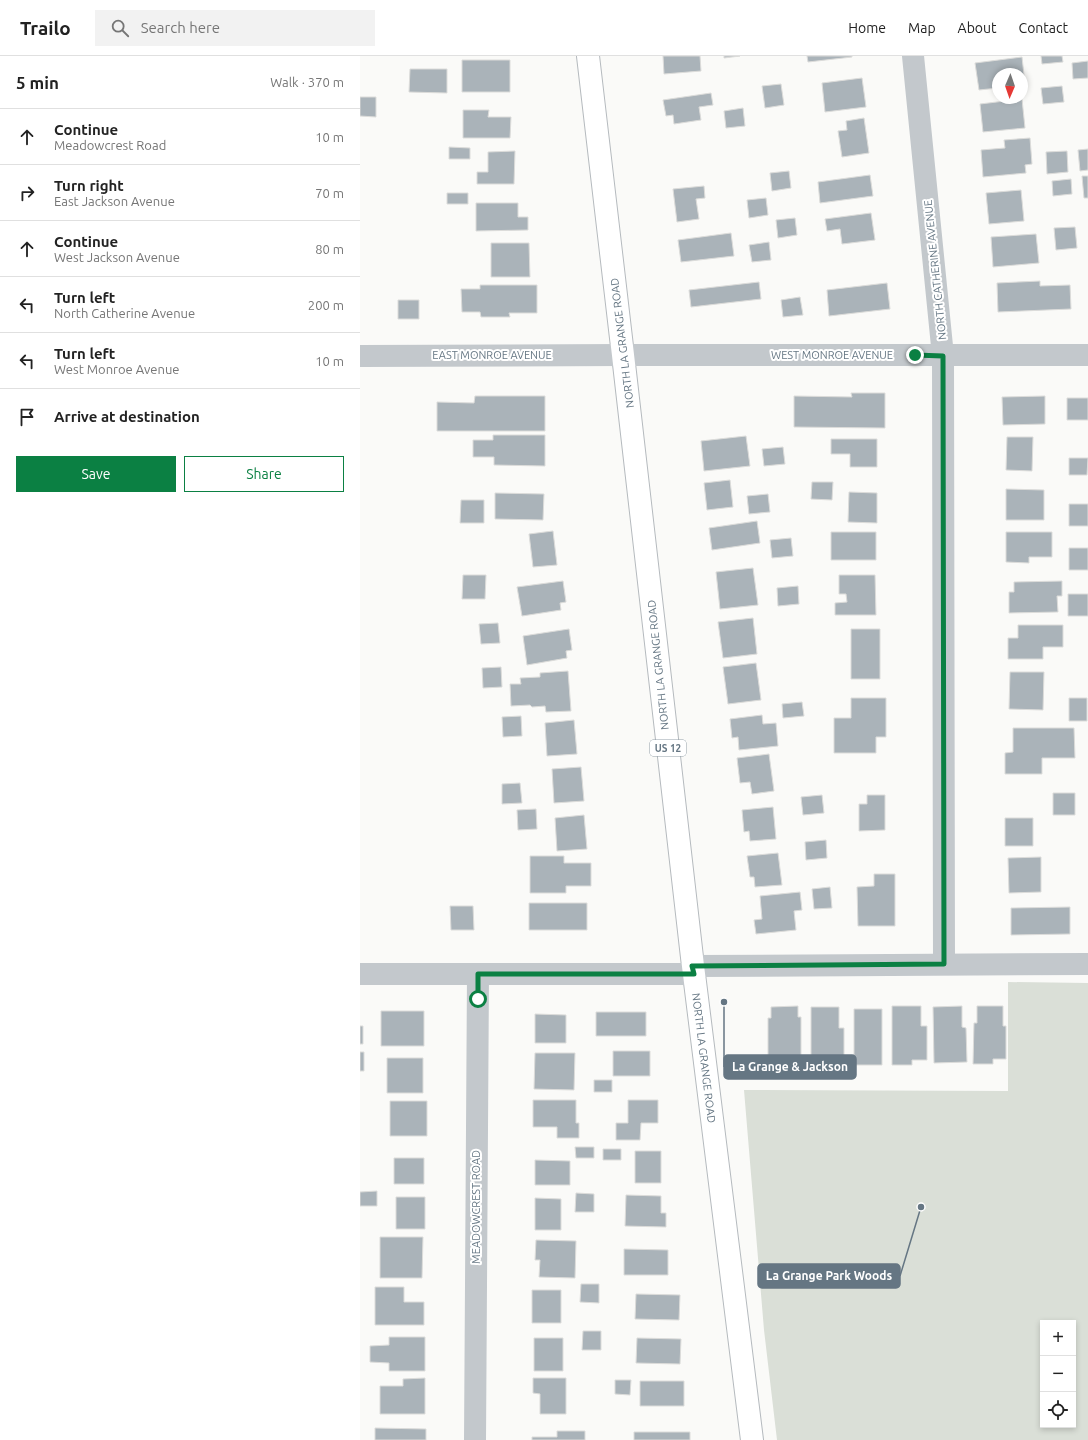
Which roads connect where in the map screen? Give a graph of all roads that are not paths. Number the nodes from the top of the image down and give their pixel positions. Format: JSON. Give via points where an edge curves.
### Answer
{"nodes":[{"id":1,"x":588,"y":56,"type":"edge"},
{"id":2,"x":913,"y":56,"type":"edge"},
{"id":3,"x":624,"y":355,"type":"junction"},
{"id":4,"x":1088,"y":355,"type":"edge"},
{"id":5,"x":360,"y":356,"type":"edge"},
{"id":6,"x":943,"y":356,"type":"junction"},
{"id":7,"x":944,"y":964,"type":"junction"},
{"id":8,"x":1088,"y":964,"type":"edge"},
{"id":9,"x":693,"y":970,"type":"junction"},
{"id":10,"x":360,"y":974,"type":"edge"},
{"id":11,"x":478,"y":974,"type":"junction"},
{"id":12,"x":475,"y":1440,"type":"edge"},
{"id":13,"x":752,"y":1440,"type":"edge"}],
"edges":[{"from":1,"to":3,"type":"main road","name":"NORTH LA GRANGE ROAD","number":"US 12"},
{"from":2,"to":6,"type":"street","name":"NORTH CATHERINE AVENUE"},
{"from":3,"to":5,"type":"street","name":"EAST MONROE AVENUE"},
{"from":3,"to":6,"type":"street","name":"WEST MONROE AVENUE"},
{"from":3,"to":9,"type":"main road","name":"NORTH LA GRANGE ROAD","number":"US 12"},
{"from":4,"to":6,"type":"street","name":"WEST MONROE AVENUE"},
{"from":6,"to":7,"type":"street","name":"NORTH CATHERINE AVENUE"},
{"from":7,"to":8,"type":"street"},
{"from":7,"to":9,"type":"street"},
{"from":9,"to":11,"type":"street"},
{"from":9,"to":13,"type":"main road","name":"NORTH LA GRANGE ROAD","number":"US 12"},
{"from":10,"to":11,"type":"street"},
{"from":11,"to":12,"type":"street","name":"MEADOWCREST ROAD"}]}
